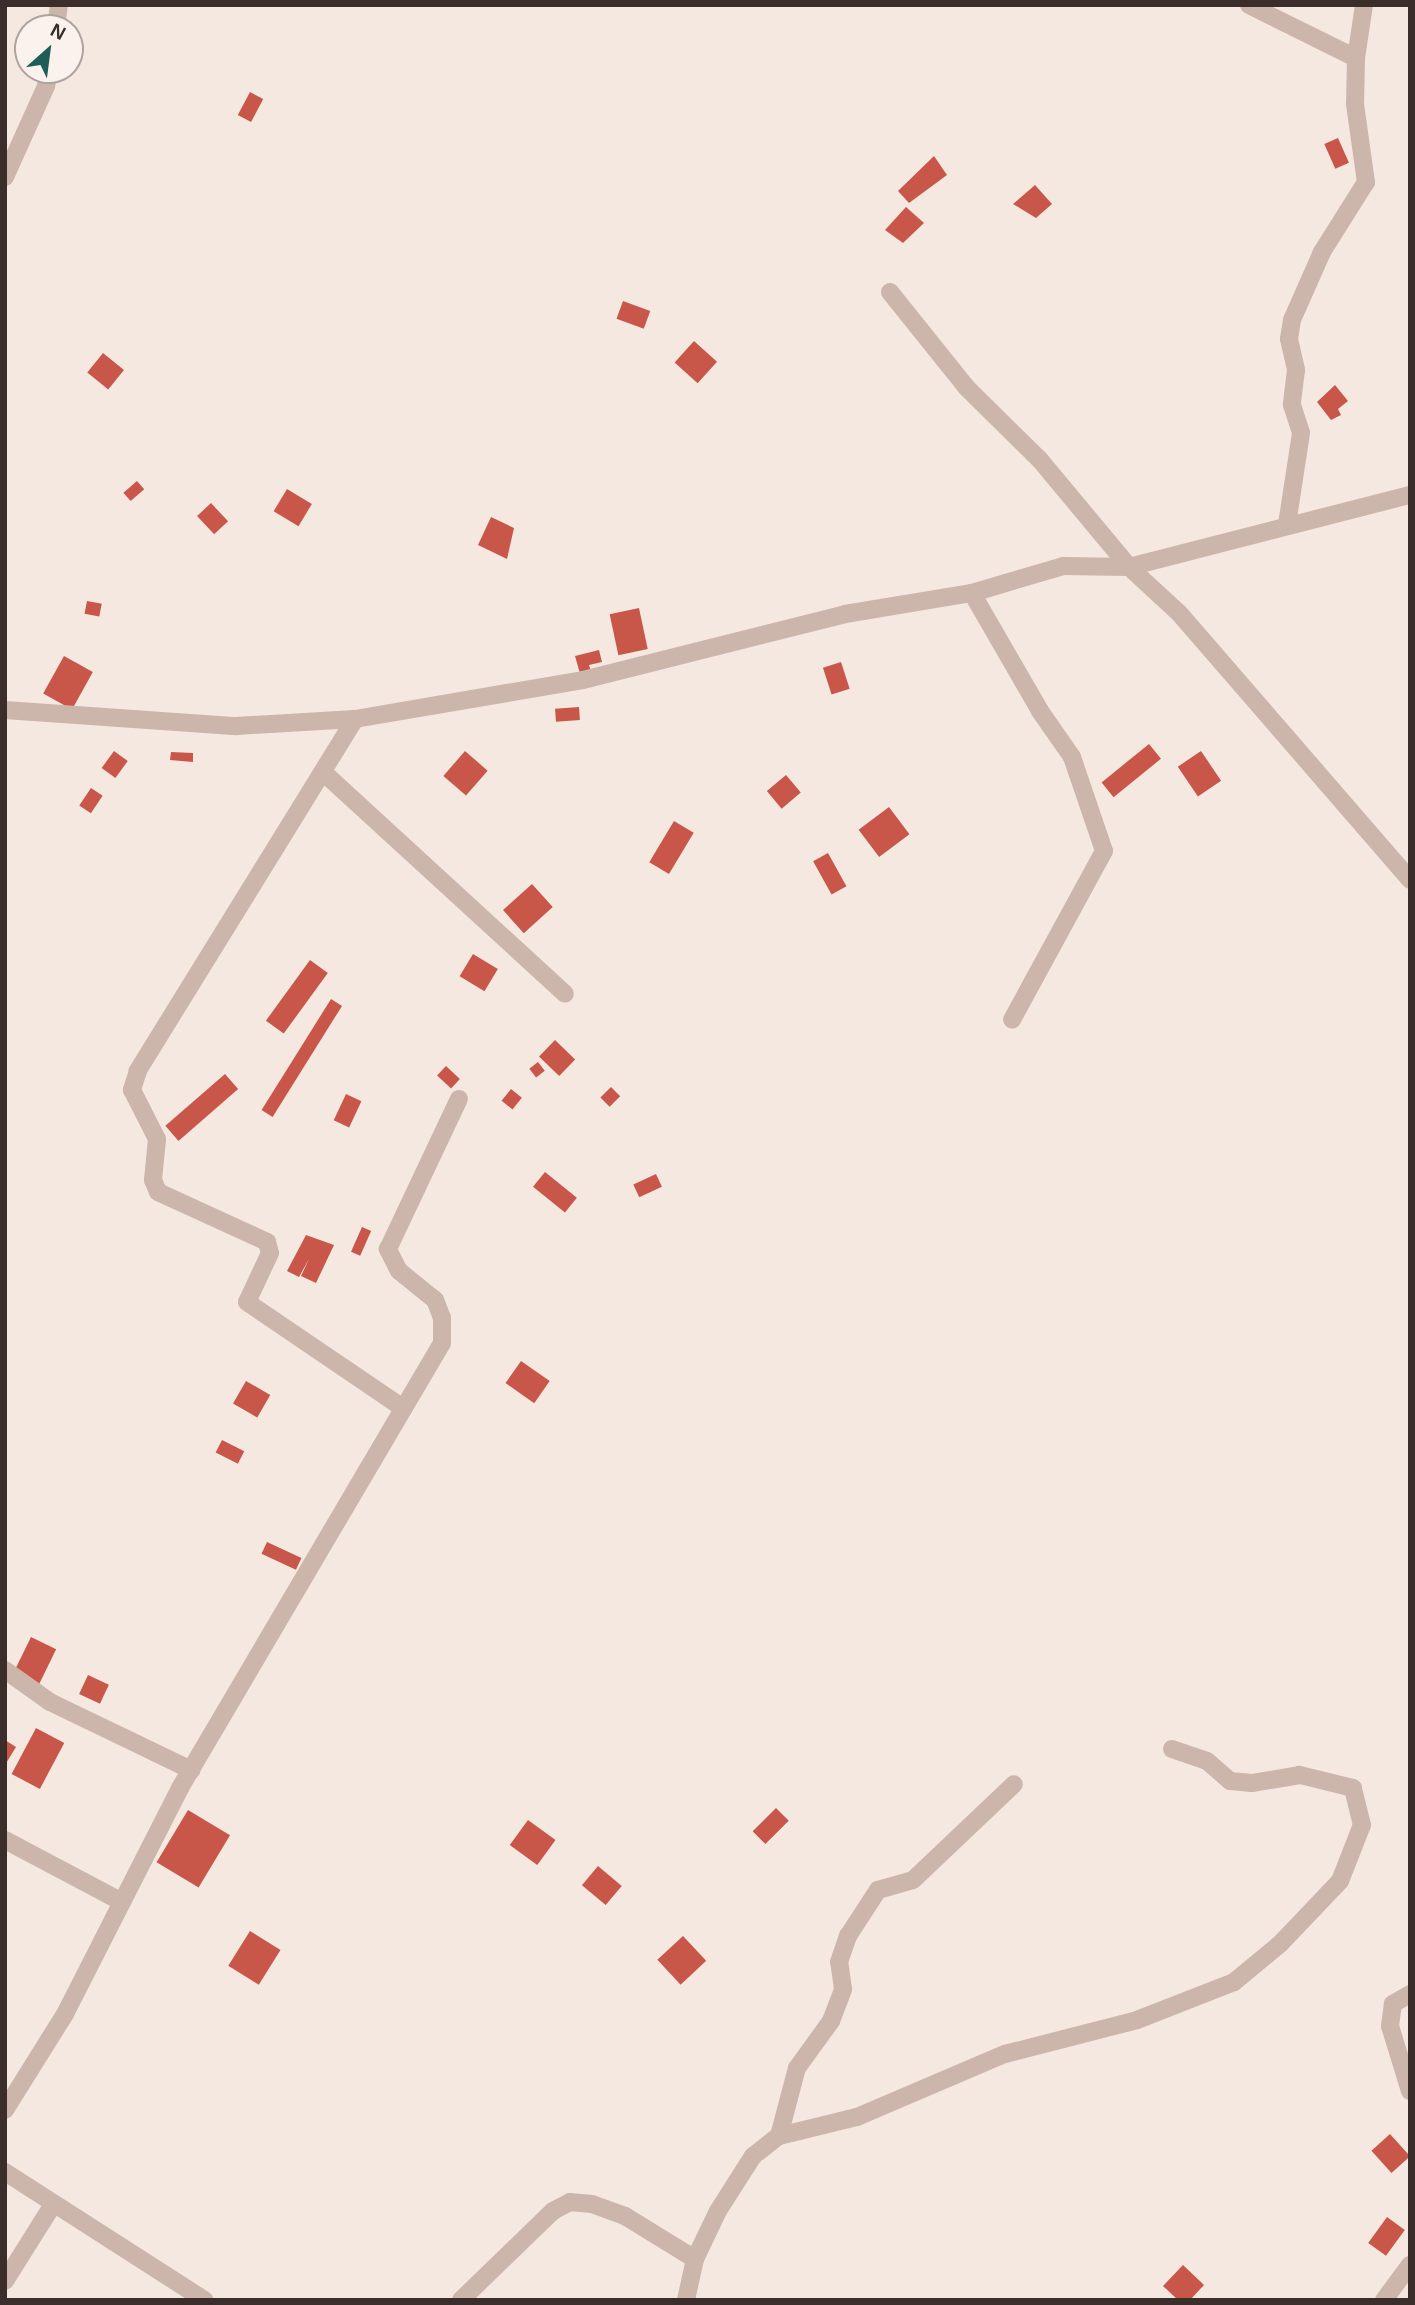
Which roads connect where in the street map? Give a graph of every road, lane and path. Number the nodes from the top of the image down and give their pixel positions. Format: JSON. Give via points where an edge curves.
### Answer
{"nodes":[{"id":1,"x":1249,"y":5,"type":"edge"},
{"id":2,"x":1364,"y":5,"type":"edge"},
{"id":3,"x":1356,"y":58,"type":"junction"},
{"id":4,"x":44,"y":84,"type":"edge"},
{"id":5,"x":5,"y":177,"type":"edge"},
{"id":6,"x":890,"y":292,"type":"dead end"},
{"id":7,"x":1410,"y":495,"type":"edge"},
{"id":8,"x":1287,"y":525,"type":"junction"},
{"id":9,"x":1129,"y":567,"type":"junction"},
{"id":10,"x":972,"y":593,"type":"junction"},
{"id":11,"x":5,"y":710,"type":"edge"},
{"id":12,"x":355,"y":719,"type":"junction"},
{"id":13,"x":323,"y":772,"type":"junction"},
{"id":14,"x":1410,"y":880,"type":"edge"},
{"id":15,"x":565,"y":994,"type":"dead end"},
{"id":16,"x":1012,"y":1020,"type":"dead end"},
{"id":17,"x":459,"y":1099,"type":"dead end"},
{"id":18,"x":403,"y":1408,"type":"junction"},
{"id":19,"x":5,"y":1670,"type":"edge"},
{"id":20,"x":1172,"y":1749,"type":"dead end"},
{"id":21,"x":191,"y":1770,"type":"junction"},
{"id":22,"x":1014,"y":1784,"type":"dead end"},
{"id":23,"x":5,"y":1840,"type":"edge"},
{"id":24,"x":122,"y":1902,"type":"junction"},
{"id":25,"x":1410,"y":1994,"type":"edge"},
{"id":26,"x":1410,"y":2091,"type":"edge"},
{"id":27,"x":5,"y":2110,"type":"edge"},
{"id":28,"x":779,"y":2136,"type":"junction"},
{"id":29,"x":5,"y":2172,"type":"edge"},
{"id":30,"x":52,"y":2206,"type":"junction"},
{"id":31,"x":695,"y":2259,"type":"junction"},
{"id":32,"x":1410,"y":2265,"type":"edge"},
{"id":33,"x":5,"y":2281,"type":"edge"},
{"id":34,"x":182,"y":2294,"type":"edge"},
{"id":35,"x":204,"y":2300,"type":"edge"},
{"id":36,"x":461,"y":2300,"type":"edge"},
{"id":37,"x":687,"y":2300,"type":"edge"},
{"id":38,"x":1384,"y":2300,"type":"edge"}],
"edges":[{"from":1,"to":3,"type":"street"},
{"from":2,"to":3,"type":"street"},
{"from":3,"to":8,"type":"street","via":[[1355,104],[1366,182],[1322,252],[1292,320],[1289,339],[1296,370],[1292,405],[1301,433]]},
{"from":4,"to":5,"type":"street"},
{"from":6,"to":9,"type":"street","via":[[967,387],[1040,460]]},
{"from":7,"to":8,"type":"street"},
{"from":8,"to":9,"type":"street"},
{"from":9,"to":10,"type":"street","via":[[1063,566]]},
{"from":9,"to":14,"type":"street","via":[[1179,613]]},
{"from":10,"to":12,"type":"street","via":[[845,614],[583,680]]},
{"from":10,"to":16,"type":"street","via":[[1072,757],[1104,850]]},
{"from":11,"to":12,"type":"street","via":[[236,726]]},
{"from":12,"to":13,"type":"street"},
{"from":13,"to":15,"type":"street"},
{"from":13,"to":18,"type":"street","via":[[138,1071],[132,1090],[157,1139],[153,1180],[158,1192],[267,1242],[270,1253],[247,1298],[250,1307]]},
{"from":17,"to":18,"type":"street","via":[[388,1249],[399,1271],[435,1300],[442,1318],[442,1343]]},
{"from":18,"to":21,"type":"street"},
{"from":19,"to":21,"type":"street","via":[[50,1702]]},
{"from":20,"to":28,"type":"street","via":[[1207,1760],[1230,1781],[1252,1783],[1300,1775],[1353,1788],[1362,1825],[1340,1881],[1280,1944],[1234,1982],[1137,2020],[1005,2054],[857,2117]]},
{"from":21,"to":24,"type":"street"},
{"from":22,"to":28,"type":"street","via":[[913,1880],[878,1890],[842,1948],[843,1989],[831,2021],[797,2068]]},
{"from":23,"to":24,"type":"street"},
{"from":24,"to":27,"type":"street","via":[[65,2014]]},
{"from":25,"to":26,"type":"street","via":[[1393,2004],[1390,2026]]},
{"from":28,"to":31,"type":"street","via":[[752,2156]]},
{"from":29,"to":30,"type":"street"},
{"from":30,"to":33,"type":"street"},
{"from":30,"to":34,"type":"street"},
{"from":31,"to":36,"type":"street","via":[[625,2216],[570,2202],[553,2211]]},
{"from":31,"to":37,"type":"street"},
{"from":32,"to":38,"type":"street"},
{"from":34,"to":35,"type":"street"}]}
